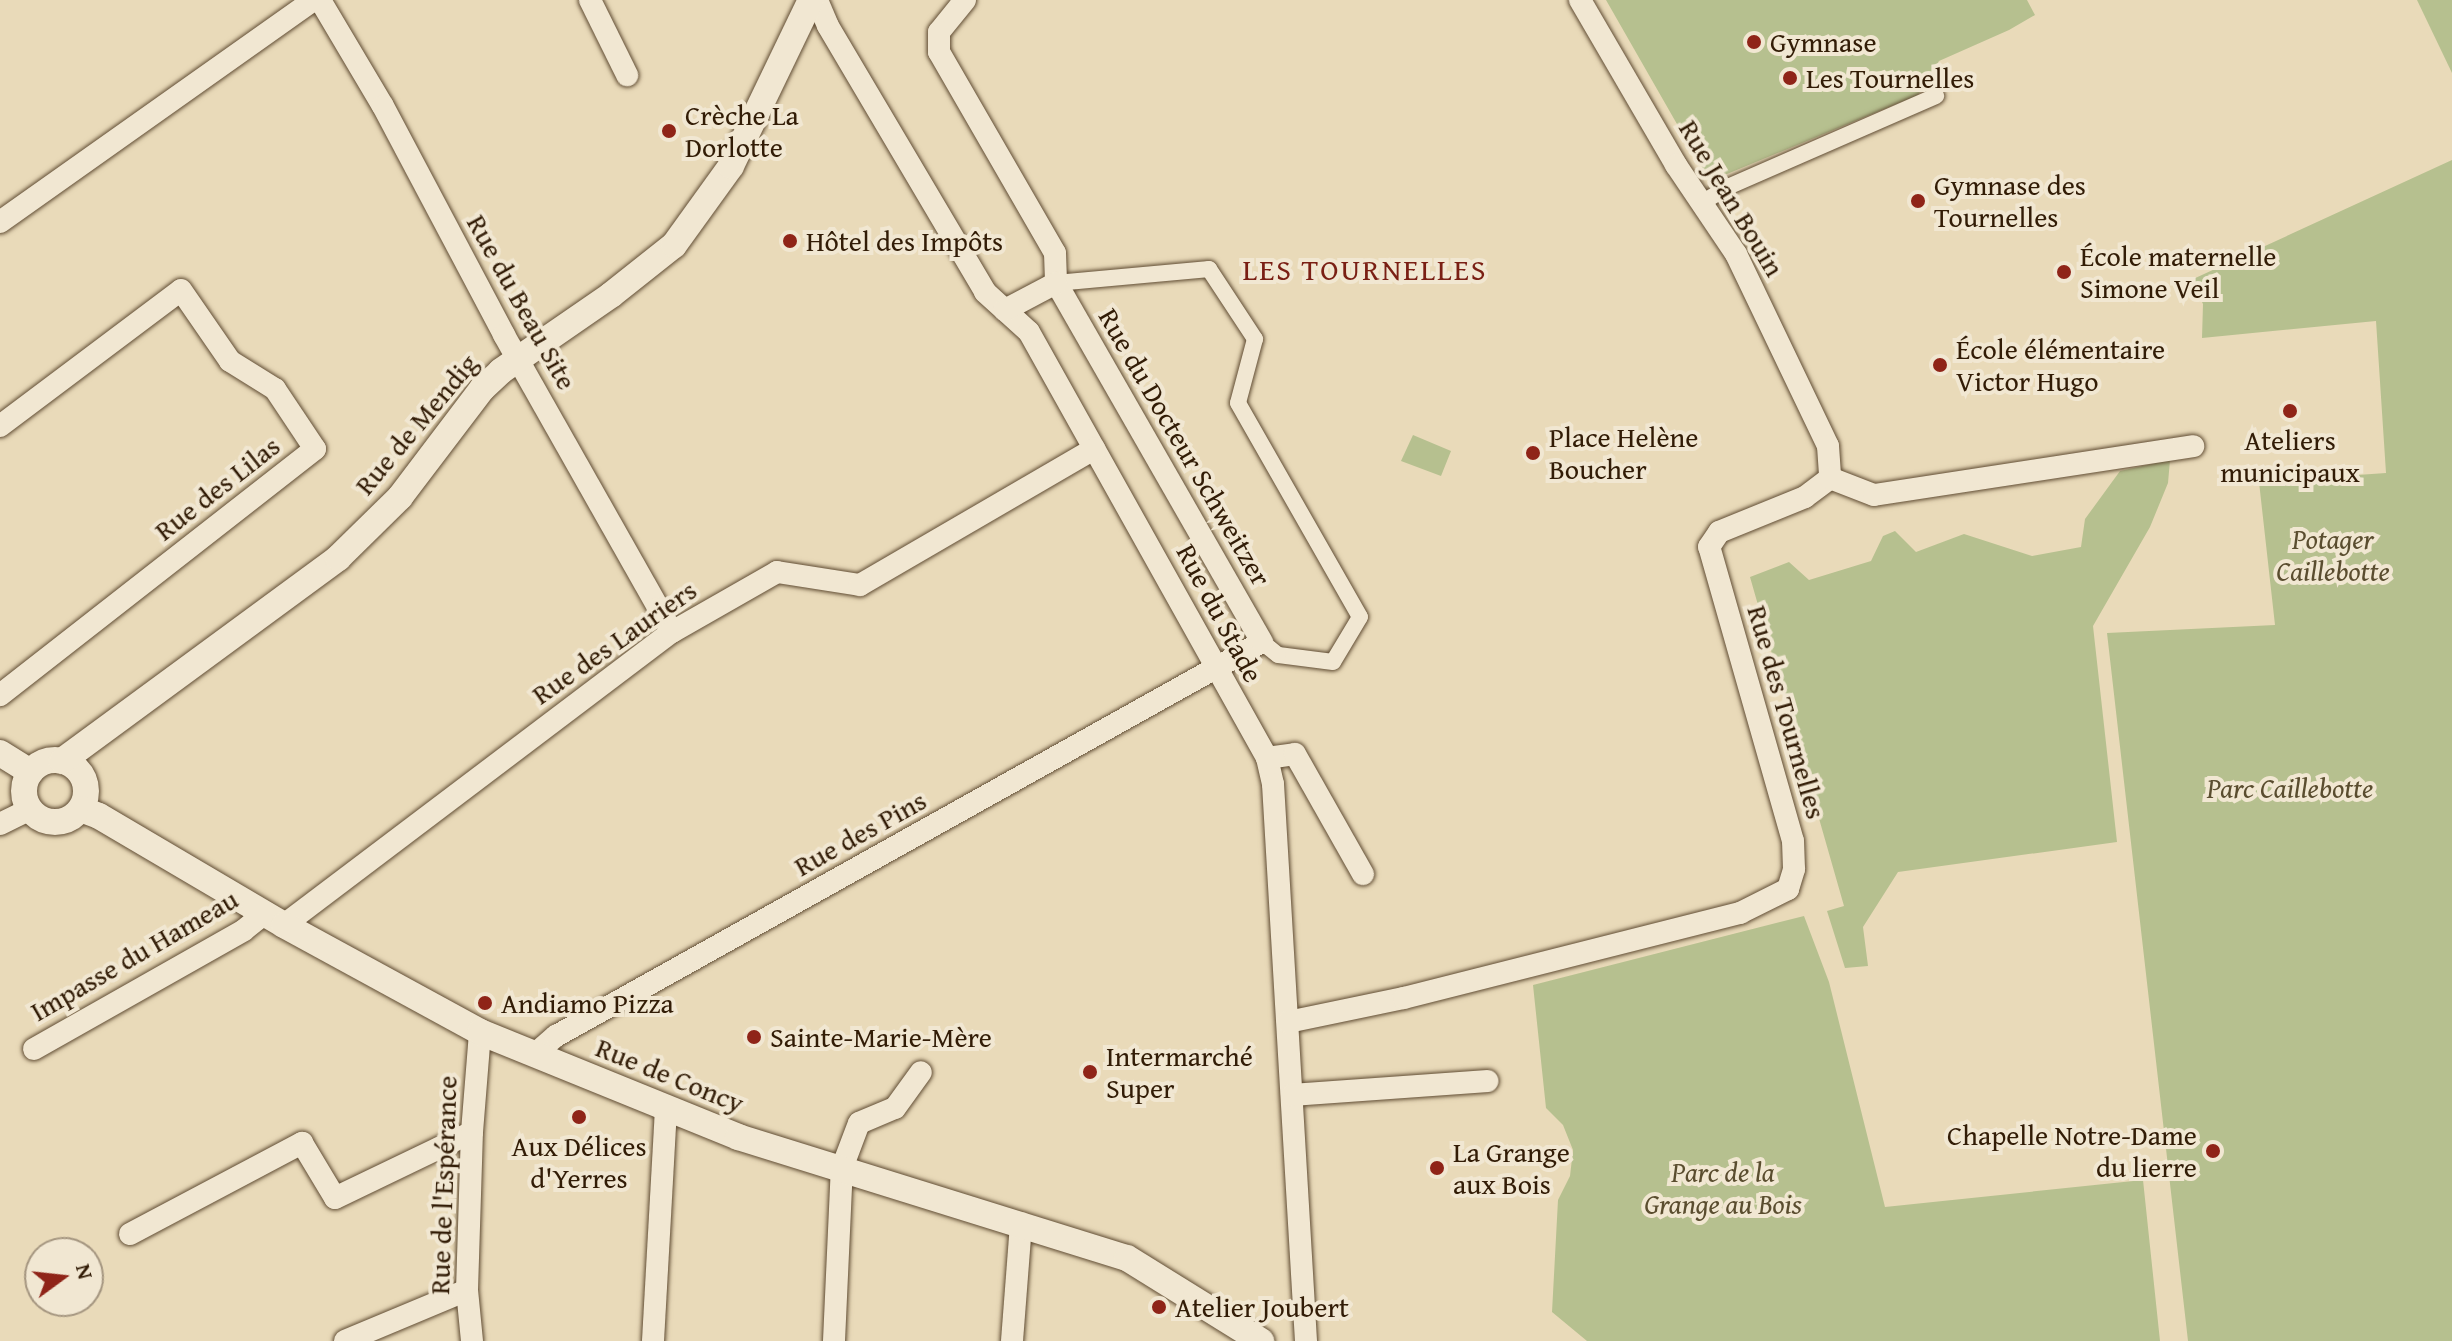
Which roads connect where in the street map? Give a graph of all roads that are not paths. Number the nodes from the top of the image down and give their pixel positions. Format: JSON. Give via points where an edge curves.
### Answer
{"nodes":[{"id":1,"x":313,"y":0,"type":"edge"},
{"id":2,"x":320,"y":0,"type":"edge"},
{"id":3,"x":590,"y":0,"type":"edge"},
{"id":4,"x":811,"y":0,"type":"edge"},
{"id":5,"x":817,"y":0,"type":"edge"},
{"id":6,"x":965,"y":0,"type":"edge"},
{"id":7,"x":1580,"y":0,"type":"edge"},
{"id":8,"x":627,"y":75,"type":"dead end"},
{"id":9,"x":1936,"y":96,"type":"dead end"},
{"id":10,"x":1703,"y":202,"type":"junction"},
{"id":11,"x":0,"y":222,"type":"edge"},
{"id":12,"x":1056,"y":283,"type":"junction"},
{"id":13,"x":1005,"y":310,"type":"junction"},
{"id":14,"x":519,"y":358,"type":"junction"},
{"id":15,"x":0,"y":426,"type":"edge"},
{"id":16,"x":2193,"y":446,"type":"dead end"},
{"id":17,"x":1094,"y":449,"type":"junction"},
{"id":18,"x":1830,"y":478,"type":"junction"},
{"id":19,"x":672,"y":632,"type":"junction"},
{"id":20,"x":1262,"y":642,"type":"junction"},
{"id":21,"x":1217,"y":669,"type":"junction"},
{"id":22,"x":0,"y":695,"type":"edge"},
{"id":23,"x":0,"y":753,"type":"edge"},
{"id":24,"x":1267,"y":758,"type":"junction"},
{"id":25,"x":62,"y":761,"type":"junction"},
{"id":26,"x":30,"y":772,"type":"junction"},
{"id":27,"x":81,"y":809,"type":"junction"},
{"id":28,"x":29,"y":810,"type":"junction"},
{"id":29,"x":0,"y":824,"type":"edge"},
{"id":30,"x":1363,"y":874,"type":"dead end"},
{"id":31,"x":274,"y":919,"type":"junction"},
{"id":32,"x":1288,"y":1022,"type":"junction"},
{"id":33,"x":480,"y":1032,"type":"junction"},
{"id":34,"x":34,"y":1049,"type":"dead end"},
{"id":35,"x":535,"y":1054,"type":"junction"},
{"id":36,"x":921,"y":1072,"type":"dead end"},
{"id":37,"x":1488,"y":1081,"type":"dead end"},
{"id":38,"x":1292,"y":1095,"type":"junction"},
{"id":39,"x":666,"y":1109,"type":"junction"},
{"id":40,"x":472,"y":1132,"type":"junction"},
{"id":41,"x":842,"y":1168,"type":"junction"},
{"id":42,"x":1021,"y":1223,"type":"junction"},
{"id":43,"x":130,"y":1234,"type":"dead end"},
{"id":44,"x":467,"y":1290,"type":"junction"},
{"id":45,"x":345,"y":1341,"type":"edge"},
{"id":46,"x":472,"y":1341,"type":"edge"},
{"id":47,"x":653,"y":1341,"type":"edge"},
{"id":48,"x":834,"y":1341,"type":"edge"},
{"id":49,"x":1012,"y":1341,"type":"edge"},
{"id":50,"x":1261,"y":1341,"type":"edge"},
{"id":51,"x":1306,"y":1341,"type":"edge"}],
"edges":[{"from":1,"to":11,"type":"street"},
{"from":2,"to":14,"type":"street","name":"Rue du Beau Site"},
{"from":3,"to":8,"type":"street"},
{"from":4,"to":14,"type":"street","name":"Rue de Mendig","via":[[731,166],[674,245]]},
{"from":5,"to":13,"type":"street","name":"Rue du Stade","via":[[985,292]]},
{"from":6,"to":12,"type":"street","name":"Rue du Docteur Schweitzer","via":[[939,32],[939,52],[1055,253]]},
{"from":7,"to":10,"type":"street","name":"Rue Jean Bouin"},
{"from":9,"to":10,"type":"street"},
{"from":10,"to":18,"type":"street","name":"Rue Jean Bouin","via":[[1736,254],[1828,446]]},
{"from":12,"to":13,"type":"street","name":"Rue du Docteur Schweitzer"},
{"from":12,"to":20,"type":"street","name":"Rue du Docteur Schweitzer"},
{"from":12,"to":20,"type":"street","name":"Rue du Docteur Schweitzer","via":[[1209,269],[1255,339],[1238,403],[1360,617],[1333,662],[1278,655]]},
{"from":13,"to":17,"type":"street","name":"Rue du Stade","via":[[1029,332]]},
{"from":14,"to":19,"type":"street","name":"Rue du Beau Site"},
{"from":14,"to":25,"type":"street","name":"Rue de Mendig","via":[[482,389],[400,497],[338,558]]},
{"from":15,"to":22,"type":"street","name":"Rue des Lilas","via":[[181,290],[230,361],[275,389],[315,449]]},
{"from":16,"to":18,"type":"street","via":[[1874,495]]},
{"from":17,"to":19,"type":"street","name":"Rue des Lauriers","via":[[860,585],[777,572]]},
{"from":17,"to":21,"type":"street","name":"Rue du Stade"},
{"from":18,"to":32,"type":"street","name":"Rue des Tournelles","via":[[1805,497],[1719,532],[1709,547],[1793,841],[1788,889],[1740,913]]},
{"from":19,"to":31,"type":"street","name":"Rue des Lauriers"},
{"from":20,"to":21,"type":"street"},
{"from":21,"to":24,"type":"street","name":"Rue du Stade"},
{"from":21,"to":35,"type":"street","name":"Rue des Pins","via":[[556,1036]]},
{"from":23,"to":26,"type":"street"},
{"from":24,"to":30,"type":"street","via":[[1295,754]]},
{"from":24,"to":32,"type":"street","name":"Rue du Stade"},
{"from":25,"to":26,"type":"street","via":[[44,762]]},
{"from":25,"to":27,"type":"street","via":[[82,776],[86,793]]},
{"from":26,"to":28,"type":"street","via":[[23,791]]},
{"from":27,"to":28,"type":"street","via":[[70,819],[53,823]]},
{"from":27,"to":31,"type":"street","name":"Rue de Concy"},
{"from":28,"to":29,"type":"street"},
{"from":31,"to":33,"type":"street","name":"Rue de Concy"},
{"from":31,"to":34,"type":"street","name":"Impasse du Hameau","via":[[244,930]]},
{"from":32,"to":38,"type":"street","name":"Rue du Stade"},
{"from":33,"to":35,"type":"street","name":"Rue de Concy"},
{"from":33,"to":40,"type":"street","name":"Rue de l'Espérance"},
{"from":35,"to":39,"type":"street","name":"Rue de Concy"},
{"from":36,"to":41,"type":"street","via":[[895,1108],[859,1123]]},
{"from":37,"to":38,"type":"street"},
{"from":38,"to":51,"type":"street","name":"Rue du Stade"},
{"from":39,"to":41,"type":"street","name":"Rue de Concy"},
{"from":39,"to":47,"type":"street"},
{"from":40,"to":43,"type":"street","via":[[335,1198],[302,1143]]},
{"from":40,"to":44,"type":"street","name":"Rue de l'Espérance"},
{"from":41,"to":42,"type":"street","name":"Rue de Concy"},
{"from":41,"to":48,"type":"street"},
{"from":42,"to":49,"type":"street"},
{"from":42,"to":50,"type":"street","name":"Rue de Concy","via":[[1127,1258]]},
{"from":44,"to":45,"type":"street"},
{"from":44,"to":46,"type":"street","name":"Rue de l'Espérance"}]}
